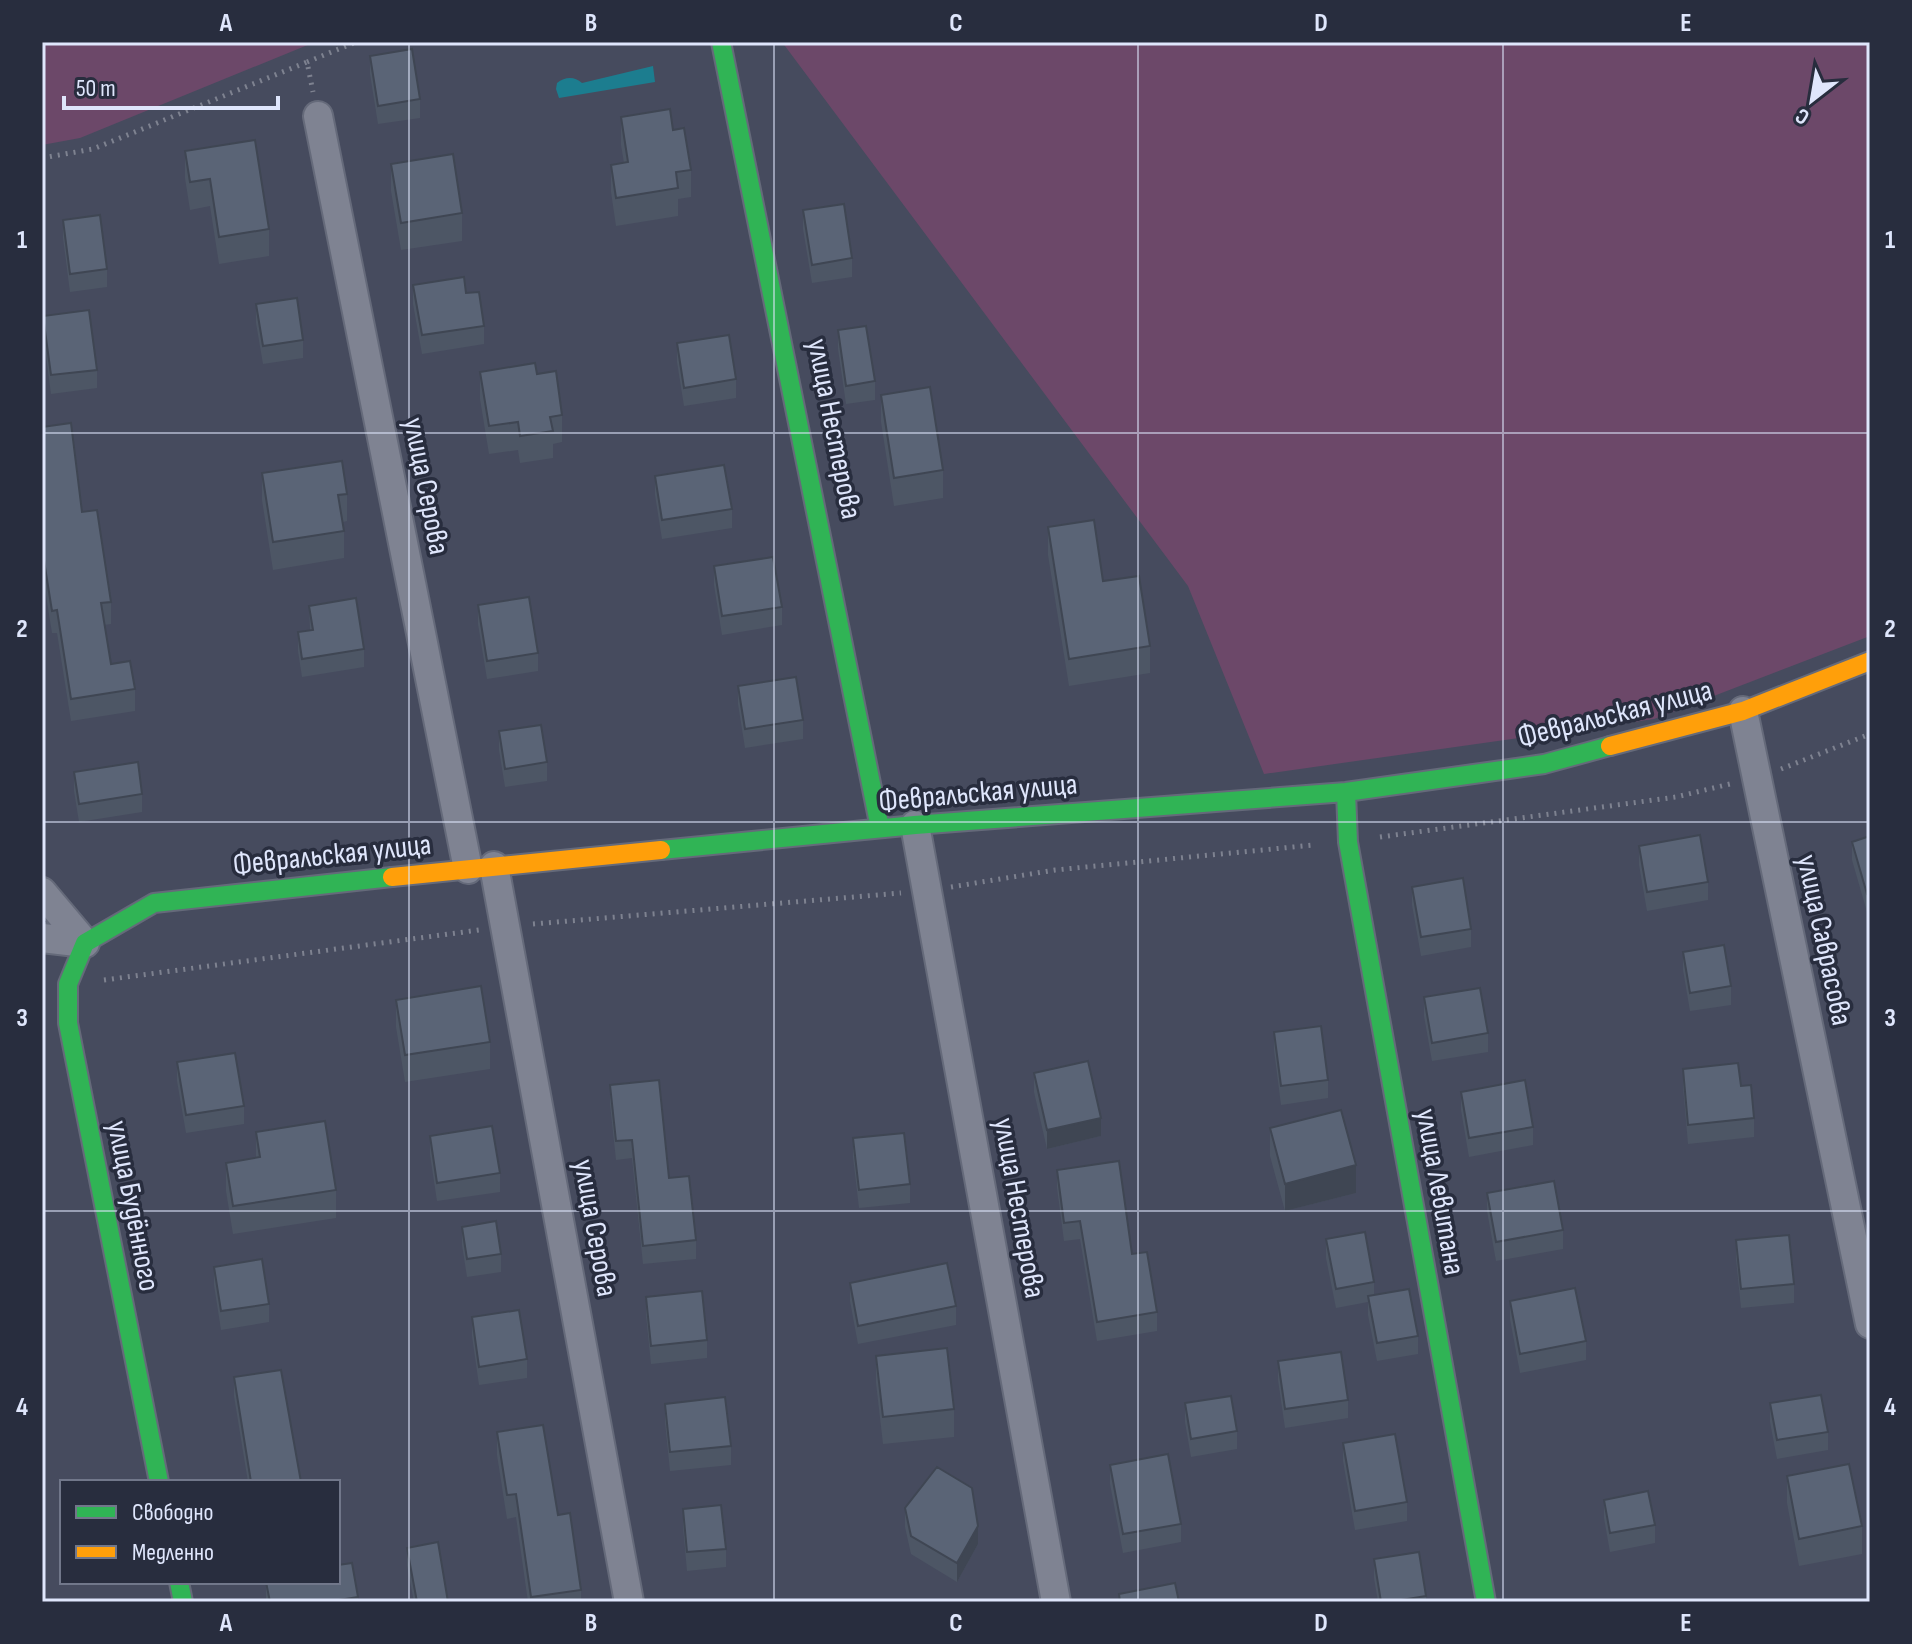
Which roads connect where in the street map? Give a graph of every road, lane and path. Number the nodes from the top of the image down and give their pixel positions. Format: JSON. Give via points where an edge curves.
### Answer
{"nodes":[{"id":1,"x":356,"y":42,"type":"edge"},
{"id":2,"x":721,"y":42,"type":"edge"},
{"id":3,"x":307,"y":62,"type":"junction"},
{"id":4,"x":318,"y":116,"type":"joint"},
{"id":5,"x":42,"y":158,"type":"edge"},
{"id":6,"x":1870,"y":661,"type":"edge"},
{"id":7,"x":1743,"y":711,"type":"junction"},
{"id":8,"x":1870,"y":734,"type":"edge"},
{"id":9,"x":1756,"y":778,"type":"junction"},
{"id":10,"x":1346,"y":792,"type":"junction"},
{"id":11,"x":915,"y":825,"type":"junction"},
{"id":12,"x":880,"y":828,"type":"junction"},
{"id":13,"x":1348,"y":842,"type":"junction"},
{"id":14,"x":481,"y":867,"type":"junction"},
{"id":15,"x":927,"y":890,"type":"junction"},
{"id":16,"x":42,"y":892,"type":"edge"},
{"id":17,"x":505,"y":926,"type":"junction"},
{"id":18,"x":42,"y":938,"type":"edge"},
{"id":19,"x":85,"y":943,"type":"junction"},
{"id":20,"x":68,"y":984,"type":"junction"},
{"id":21,"x":1870,"y":1324,"type":"edge"},
{"id":22,"x":159,"y":1480,"type":"edge"},
{"id":23,"x":629,"y":1602,"type":"edge"},
{"id":24,"x":1056,"y":1602,"type":"edge"},
{"id":25,"x":1486,"y":1602,"type":"edge"}],
"edges":[{"from":1,"to":3,"type":"path"},
{"from":2,"to":12,"type":"main road","name":"улица Нестерова"},
{"from":3,"to":4,"type":"path"},
{"from":3,"to":5,"type":"path","via":[[93,149]]},
{"from":4,"to":14,"type":"street","name":"улица Серова"},
{"from":6,"to":7,"type":"main road","name":"Февральская улица"},
{"from":7,"to":9,"type":"street","name":"улица Саврасова"},
{"from":7,"to":10,"type":"main road","name":"Февральская улица","via":[[1544,764]]},
{"from":8,"to":9,"type":"path"},
{"from":9,"to":13,"type":"path","via":[[1676,797]]},
{"from":9,"to":21,"type":"street","name":"улица Саврасова"},
{"from":10,"to":11,"type":"main road","name":"Февральская улица"},
{"from":10,"to":13,"type":"main road","name":"улица Левитана"},
{"from":11,"to":12,"type":"main road","name":"Февральская улица"},
{"from":11,"to":15,"type":"street","name":"улица Нестерова"},
{"from":12,"to":14,"type":"main road","name":"Февральская улица"},
{"from":13,"to":15,"type":"path","via":[[1055,870]]},
{"from":13,"to":25,"type":"main road","name":"улица Левитана"},
{"from":14,"to":17,"type":"street","name":"улица Серова"},
{"from":14,"to":19,"type":"main road","name":"Февральская улица","via":[[154,903]]},
{"from":15,"to":17,"type":"path"},
{"from":15,"to":24,"type":"street","name":"улица Нестерова"},
{"from":16,"to":19,"type":"street"},
{"from":17,"to":20,"type":"path"},
{"from":17,"to":23,"type":"street","name":"улица Серова"},
{"from":18,"to":19,"type":"street"},
{"from":19,"to":20,"type":"main road","name":"улица Будённого"},
{"from":20,"to":22,"type":"main road","name":"улица Будённого","via":[[68,1023]]}]}
